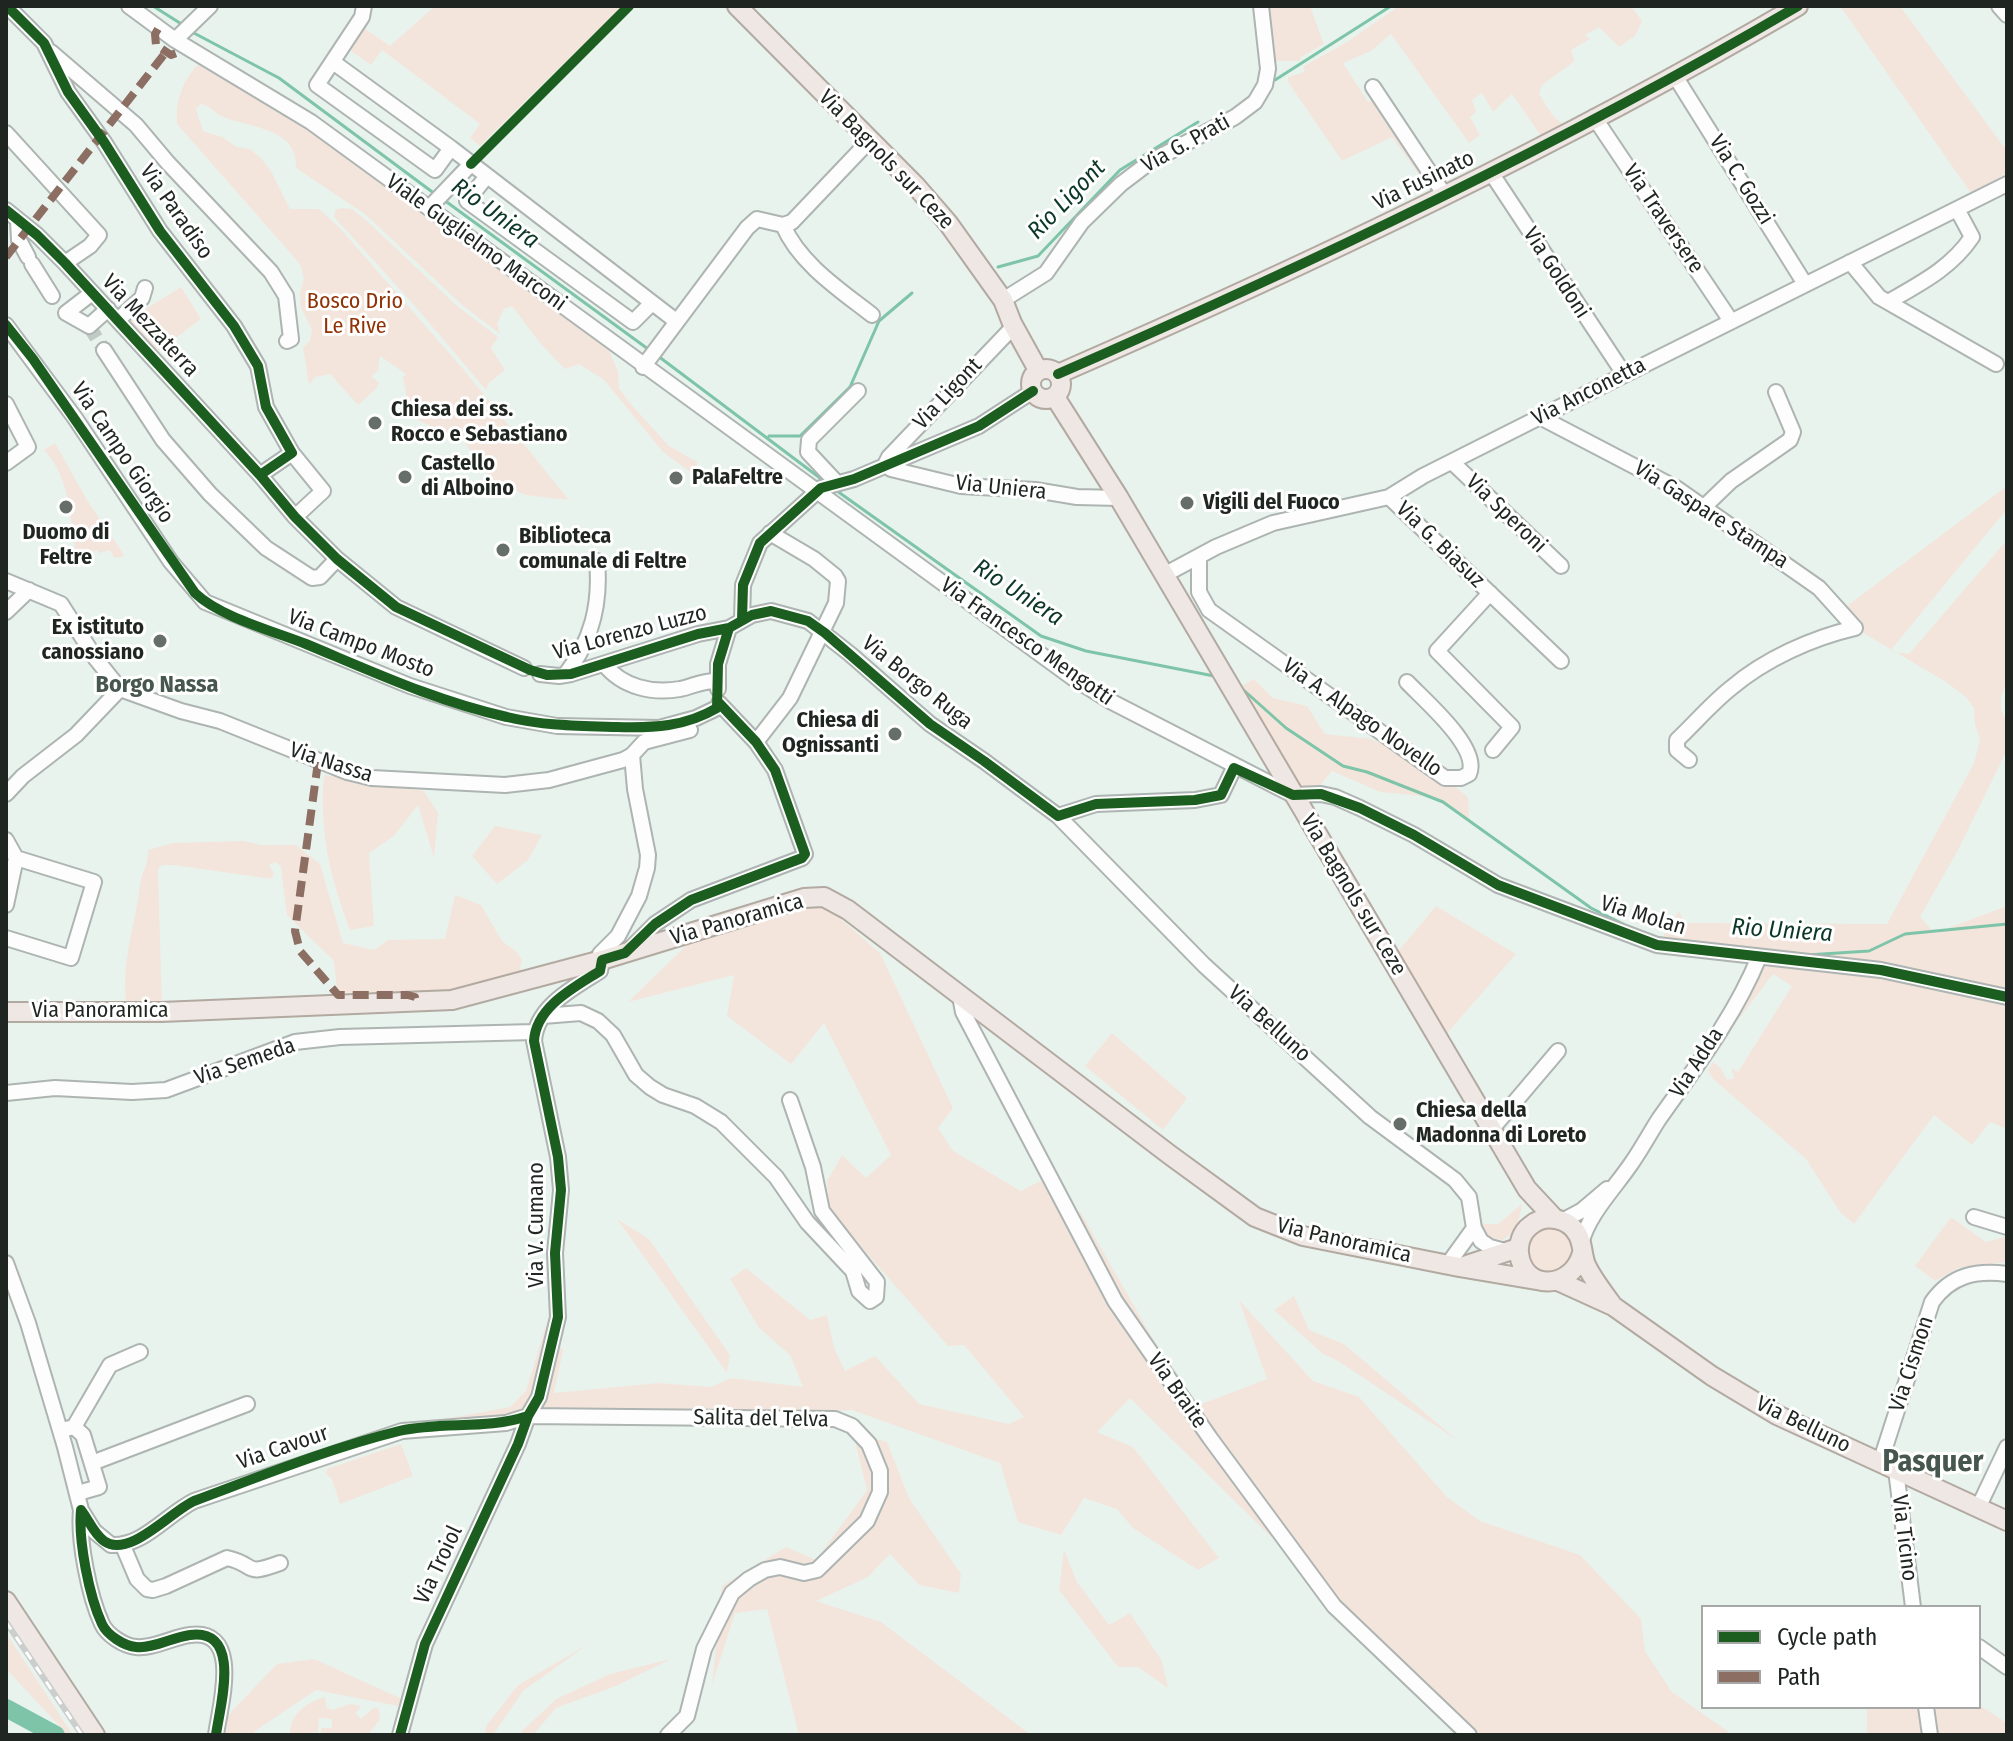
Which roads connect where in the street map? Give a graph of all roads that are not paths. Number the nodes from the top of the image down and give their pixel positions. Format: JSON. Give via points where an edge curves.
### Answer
{"nodes":[{"id":1,"x":7,"y":6,"type":"edge"},
{"id":2,"x":129,"y":6,"type":"edge"},
{"id":3,"x":210,"y":6,"type":"edge"},
{"id":4,"x":364,"y":6,"type":"edge"},
{"id":5,"x":737,"y":6,"type":"edge"},
{"id":6,"x":1261,"y":6,"type":"edge"},
{"id":7,"x":1798,"y":6,"type":"edge"},
{"id":8,"x":1999,"y":6,"type":"edge"},
{"id":9,"x":2007,"y":15,"type":"edge"},
{"id":10,"x":185,"y":29,"type":"junction"},
{"id":11,"x":48,"y":49,"type":"junction"},
{"id":12,"x":333,"y":62,"type":"junction"},
{"id":13,"x":1675,"y":76,"type":"junction"},
{"id":14,"x":1373,"y":87,"type":"dead end"},
{"id":15,"x":1594,"y":117,"type":"junction"},
{"id":16,"x":6,"y":133,"type":"edge"},
{"id":17,"x":870,"y":140,"type":"junction"},
{"id":18,"x":451,"y":148,"type":"junction"},
{"id":19,"x":471,"y":164,"type":"junction"},
{"id":20,"x":1490,"y":171,"type":"junction"},
{"id":21,"x":487,"y":176,"type":"junction"},
{"id":22,"x":2007,"y":184,"type":"edge"},
{"id":23,"x":1444,"y":194,"type":"junction"},
{"id":24,"x":436,"y":201,"type":"junction"},
{"id":25,"x":1957,"y":209,"type":"junction"},
{"id":26,"x":6,"y":210,"type":"edge"},
{"id":27,"x":18,"y":221,"type":"junction"},
{"id":28,"x":783,"y":225,"type":"junction"},
{"id":29,"x":1850,"y":262,"type":"junction"},
{"id":30,"x":65,"y":263,"type":"junction"},
{"id":31,"x":1805,"y":284,"type":"junction"},
{"id":32,"x":145,"y":288,"type":"dead end"},
{"id":33,"x":92,"y":293,"type":"junction"},
{"id":34,"x":1003,"y":300,"type":"junction"},
{"id":35,"x":1888,"y":302,"type":"junction"},
{"id":36,"x":652,"y":303,"type":"junction"},
{"id":37,"x":59,"y":304,"type":"junction"},
{"id":38,"x":113,"y":314,"type":"junction"},
{"id":39,"x":872,"y":315,"type":"dead end"},
{"id":40,"x":676,"y":321,"type":"junction"},
{"id":41,"x":1731,"y":321,"type":"junction"},
{"id":42,"x":6,"y":325,"type":"edge"},
{"id":43,"x":1014,"y":326,"type":"junction"},
{"id":44,"x":287,"y":341,"type":"dead end"},
{"id":45,"x":104,"y":350,"type":"tunnel mouth"},
{"id":46,"x":650,"y":358,"type":"junction"},
{"id":47,"x":1996,"y":364,"type":"dead end"},
{"id":48,"x":1038,"y":370,"type":"junction"},
{"id":49,"x":1058,"y":374,"type":"junction"},
{"id":50,"x":1624,"y":374,"type":"junction"},
{"id":51,"x":858,"y":391,"type":"dead end"},
{"id":52,"x":1033,"y":391,"type":"junction"},
{"id":53,"x":1776,"y":392,"type":"dead end"},
{"id":54,"x":1055,"y":397,"type":"junction"},
{"id":55,"x":6,"y":404,"type":"edge"},
{"id":56,"x":1540,"y":417,"type":"junction"},
{"id":57,"x":292,"y":453,"type":"junction"},
{"id":58,"x":1452,"y":462,"type":"junction"},
{"id":59,"x":6,"y":463,"type":"edge"},
{"id":60,"x":885,"y":465,"type":"junction"},
{"id":61,"x":260,"y":475,"type":"junction"},
{"id":62,"x":837,"y":483,"type":"junction"},
{"id":63,"x":819,"y":490,"type":"junction"},
{"id":64,"x":1389,"y":497,"type":"junction"},
{"id":65,"x":1119,"y":498,"type":"junction"},
{"id":66,"x":1704,"y":507,"type":"junction"},
{"id":67,"x":298,"y":521,"type":"junction"},
{"id":68,"x":770,"y":533,"type":"junction"},
{"id":69,"x":1199,"y":556,"type":"junction"},
{"id":70,"x":337,"y":559,"type":"junction"},
{"id":71,"x":597,"y":561,"type":"dead end"},
{"id":72,"x":1561,"y":566,"type":"dead end"},
{"id":73,"x":1164,"y":575,"type":"junction"},
{"id":74,"x":6,"y":581,"type":"edge"},
{"id":75,"x":29,"y":590,"type":"junction"},
{"id":76,"x":1490,"y":593,"type":"junction"},
{"id":77,"x":205,"y":602,"type":"joint"},
{"id":78,"x":6,"y":612,"type":"edge"},
{"id":79,"x":736,"y":624,"type":"junction"},
{"id":80,"x":823,"y":631,"type":"junction"},
{"id":81,"x":1561,"y":661,"type":"dead end"},
{"id":82,"x":604,"y":664,"type":"junction"},
{"id":83,"x":524,"y":668,"type":"dead end"},
{"id":84,"x":540,"y":674,"type":"dead end"},
{"id":85,"x":565,"y":675,"type":"junction"},
{"id":86,"x":718,"y":681,"type":"junction"},
{"id":87,"x":1407,"y":682,"type":"dead end"},
{"id":88,"x":120,"y":689,"type":"junction"},
{"id":89,"x":720,"y":709,"type":"junction"},
{"id":90,"x":756,"y":742,"type":"junction"},
{"id":91,"x":1493,"y":750,"type":"dead end"},
{"id":92,"x":632,"y":755,"type":"junction"},
{"id":93,"x":1689,"y":760,"type":"dead end"},
{"id":94,"x":1234,"y":768,"type":"junction"},
{"id":95,"x":6,"y":794,"type":"edge"},
{"id":96,"x":1293,"y":795,"type":"junction"},
{"id":97,"x":1058,"y":816,"type":"junction"},
{"id":98,"x":6,"y":840,"type":"edge"},
{"id":99,"x":16,"y":858,"type":"junction"},
{"id":100,"x":6,"y":905,"type":"edge"},
{"id":101,"x":6,"y":938,"type":"edge"},
{"id":102,"x":625,"y":953,"type":"junction"},
{"id":103,"x":1759,"y":957,"type":"junction"},
{"id":104,"x":602,"y":960,"type":"junction"},
{"id":105,"x":960,"y":996,"type":"junction"},
{"id":106,"x":2007,"y":997,"type":"edge"},
{"id":107,"x":6,"y":1012,"type":"edge"},
{"id":108,"x":543,"y":1016,"type":"junction"},
{"id":109,"x":534,"y":1032,"type":"junction"},
{"id":110,"x":1558,"y":1051,"type":"dead end"},
{"id":111,"x":6,"y":1093,"type":"edge"},
{"id":112,"x":790,"y":1100,"type":"dead end"},
{"id":113,"x":1491,"y":1130,"type":"junction"},
{"id":114,"x":1630,"y":1166,"type":"junction"},
{"id":115,"x":1527,"y":1189,"type":"junction"},
{"id":116,"x":1974,"y":1217,"type":"dead end"},
{"id":117,"x":1558,"y":1220,"type":"junction"},
{"id":118,"x":1529,"y":1226,"type":"junction"},
{"id":119,"x":2007,"y":1227,"type":"edge"},
{"id":120,"x":1474,"y":1228,"type":"junction"},
{"id":121,"x":1582,"y":1249,"type":"junction"},
{"id":122,"x":1514,"y":1250,"type":"junction"},
{"id":123,"x":6,"y":1263,"type":"edge"},
{"id":124,"x":1453,"y":1266,"type":"junction"},
{"id":125,"x":2007,"y":1274,"type":"edge"},
{"id":126,"x":1550,"y":1281,"type":"junction"},
{"id":127,"x":1613,"y":1306,"type":"junction"},
{"id":128,"x":140,"y":1352,"type":"dead end"},
{"id":129,"x":247,"y":1404,"type":"dead end"},
{"id":130,"x":528,"y":1416,"type":"junction"},
{"id":131,"x":67,"y":1429,"type":"junction"},
{"id":132,"x":2006,"y":1454,"type":"edge"},
{"id":133,"x":92,"y":1463,"type":"junction"},
{"id":134,"x":1888,"y":1466,"type":"junction"},
{"id":135,"x":78,"y":1493,"type":"junction"},
{"id":136,"x":1978,"y":1508,"type":"junction"},
{"id":137,"x":81,"y":1510,"type":"junction"},
{"id":138,"x":2007,"y":1521,"type":"edge"},
{"id":139,"x":123,"y":1546,"type":"junction"},
{"id":140,"x":280,"y":1563,"type":"dead end"},
{"id":141,"x":6,"y":1601,"type":"edge"},
{"id":142,"x":1916,"y":1604,"type":"edge"},
{"id":143,"x":1981,"y":1648,"type":"edge"},
{"id":144,"x":2007,"y":1667,"type":"edge"},
{"id":145,"x":1926,"y":1709,"type":"edge"},
{"id":146,"x":95,"y":1735,"type":"edge"},
{"id":147,"x":216,"y":1735,"type":"edge"},
{"id":148,"x":400,"y":1735,"type":"edge"},
{"id":149,"x":668,"y":1735,"type":"edge"},
{"id":150,"x":1469,"y":1735,"type":"edge"},
{"id":151,"x":1930,"y":1735,"type":"edge"}],
"edges":[{"from":1,"to":11,"type":"street","name":"Via Paradiso"},
{"from":2,"to":10,"type":"street","name":"Viale Guglielmo Marconi"},
{"from":3,"to":10,"type":"street"},
{"from":4,"to":12,"type":"street"},
{"from":5,"to":17,"type":"main road","name":"Via Bagnols sur Ceze"},
{"from":6,"to":34,"type":"street","name":"Via G. Prati","via":[[1268,62],[1265,85],[1255,102],[1121,184],[1091,212],[1046,273]]},
{"from":7,"to":13,"type":"main road","name":"Via Fusinato"},
{"from":8,"to":9,"type":"street"},
{"from":10,"to":24,"type":"street","name":"Viale Guglielmo Marconi","via":[[311,122]]},
{"from":11,"to":44,"type":"street","via":[[136,125],[271,272],[286,296],[291,339]]},
{"from":11,"to":57,"type":"street","name":"Via Paradiso","via":[[68,92],[160,231],[221,306],[258,366],[266,407]]},
{"from":12,"to":18,"type":"street"},
{"from":12,"to":18,"type":"street","via":[[317,85],[435,170]]},
{"from":13,"to":15,"type":"main road","name":"Via Fusinato"},
{"from":13,"to":31,"type":"street","name":"Via C. Gozzi"},
{"from":14,"to":23,"type":"street"},
{"from":15,"to":20,"type":"main road","name":"Via Fusinato"},
{"from":15,"to":41,"type":"street","name":"Via Traversere"},
{"from":16,"to":30,"type":"street","via":[[99,235]]},
{"from":17,"to":28,"type":"street","via":[[796,218]]},
{"from":17,"to":34,"type":"main road","name":"Via Bagnols sur Ceze","via":[[948,223]]},
{"from":18,"to":19,"type":"street"},
{"from":19,"to":21,"type":"street"},
{"from":19,"to":24,"type":"street"},
{"from":20,"to":23,"type":"main road","name":"Via Fusinato"},
{"from":20,"to":50,"type":"street","name":"Via Goldoni"},
{"from":21,"to":36,"type":"street"},
{"from":21,"to":36,"type":"street","via":[[467,201],[633,322]]},
{"from":22,"to":25,"type":"street","name":"Via Anconetta"},
{"from":23,"to":49,"type":"main road","name":"Via Fusinato"},
{"from":24,"to":46,"type":"street","name":"Viale Guglielmo Marconi"},
{"from":25,"to":29,"type":"street","name":"Via Anconetta"},
{"from":25,"to":35,"type":"street","via":[[1972,237],[1959,256]]},
{"from":26,"to":27,"type":"street","name":"Via Mezzaterra"},
{"from":27,"to":30,"type":"street","name":"Via Mezzaterra"},
{"from":27,"to":37,"type":"street","via":[[19,240]]},
{"from":28,"to":39,"type":"street","via":[[792,243]]},
{"from":28,"to":40,"type":"street","via":[[765,219],[752,222]]},
{"from":29,"to":31,"type":"street","name":"Via Anconetta"},
{"from":29,"to":35,"type":"street"},
{"from":30,"to":33,"type":"street","name":"Via Mezzaterra"},
{"from":31,"to":41,"type":"street","name":"Via Anconetta"},
{"from":32,"to":38,"type":"street","via":[[142,298]]},
{"from":33,"to":37,"type":"street"},
{"from":33,"to":38,"type":"street","name":"Via Mezzaterra"},
{"from":34,"to":43,"type":"main road","name":"Via Bagnols sur Ceze"},
{"from":35,"to":47,"type":"street"},
{"from":36,"to":40,"type":"street"},
{"from":37,"to":38,"type":"street","via":[[89,326]]},
{"from":38,"to":61,"type":"street","name":"Via Mezzaterra"},
{"from":40,"to":46,"type":"street"},
{"from":41,"to":50,"type":"street","name":"Via Anconetta"},
{"from":42,"to":77,"type":"street","name":"Via Campo Giorgio","via":[[171,562]]},
{"from":43,"to":48,"type":"main road","name":"Via Bagnols sur Ceze"},
{"from":43,"to":60,"type":"street","name":"Via Ligont"},
{"from":45,"to":70,"type":"street","via":[[163,440],[266,548],[309,578],[320,577]]},
{"from":46,"to":63,"type":"street","name":"Viale Guglielmo Marconi"},
{"from":48,"to":49,"type":"main road"},
{"from":48,"to":52,"type":"main road"},
{"from":49,"to":54,"type":"main road","via":[[1061,388]]},
{"from":50,"to":56,"type":"street","name":"Via Anconetta"},
{"from":51,"to":62,"type":"street","via":[[807,446]]},
{"from":52,"to":54,"type":"main road","via":[[1040,398]]},
{"from":52,"to":60,"type":"street","via":[[979,426]]},
{"from":53,"to":66,"type":"street","via":[[1793,432],[1790,440]]},
{"from":54,"to":65,"type":"main road","name":"Via Bagnols sur Ceze"},
{"from":55,"to":59,"type":"street","via":[[28,447]]},
{"from":56,"to":58,"type":"street","name":"Via Anconetta"},
{"from":56,"to":66,"type":"street","name":"Via Gaspare Stampa"},
{"from":57,"to":61,"type":"street"},
{"from":57,"to":67,"type":"street","name":"Via Paradiso","via":[[323,491]]},
{"from":58,"to":64,"type":"street","name":"Via Anconetta"},
{"from":58,"to":72,"type":"street","name":"Via Speroni"},
{"from":60,"to":62,"type":"street"},
{"from":60,"to":65,"type":"street","name":"Via Uniera","via":[[961,486]]},
{"from":61,"to":67,"type":"street","name":"Via Mezzaterra"},
{"from":62,"to":63,"type":"street"},
{"from":63,"to":68,"type":"street"},
{"from":63,"to":94,"type":"street","name":"Via Francesco Mengotti","via":[[1073,678]]},
{"from":64,"to":69,"type":"street","name":"Via Anconetta","via":[[1273,523]]},
{"from":64,"to":76,"type":"street","name":"Via G. Biasuz"},
{"from":65,"to":73,"type":"main road","name":"Via Bagnols sur Ceze"},
{"from":66,"to":93,"type":"street","name":"Via Gaspare Stampa","via":[[1819,588],[1855,628],[1763,665],[1730,688],[1677,740],[1677,750]]},
{"from":67,"to":70,"type":"street","name":"Via Lorenzo Luzzo"},
{"from":68,"to":79,"type":"street","via":[[748,570]]},
{"from":68,"to":80,"type":"street","via":[[814,559],[838,581],[836,603]]},
{"from":69,"to":73,"type":"street","name":"Via Anconetta"},
{"from":69,"to":87,"type":"street","name":"Via A. Alpago Novello","via":[[1199,592],[1209,610],[1445,778],[1469,774],[1472,763],[1466,747]]},
{"from":70,"to":83,"type":"street","name":"Via Lorenzo Luzzo","via":[[396,607]]},
{"from":71,"to":85,"type":"street","via":[[598,592],[588,639]]},
{"from":73,"to":96,"type":"main road","name":"Via Bagnols sur Ceze"},
{"from":74,"to":75,"type":"street"},
{"from":75,"to":78,"type":"street"},
{"from":75,"to":88,"type":"street","via":[[61,604]]},
{"from":76,"to":81,"type":"street","name":"Via G. Biasuz"},
{"from":76,"to":91,"type":"street","name":"Via G. Biasuz","via":[[1437,651],[1512,727]]},
{"from":77,"to":89,"type":"street","name":"Via Campo Mosto","via":[[410,686],[506,717],[557,726],[659,728]]},
{"from":79,"to":80,"type":"street","name":"Via Borgo Ruga","via":[[771,611]]},
{"from":79,"to":82,"type":"street","name":"Via Lorenzo Luzzo"},
{"from":79,"to":86,"type":"street","via":[[720,655]]},
{"from":80,"to":90,"type":"street","via":[[790,698]]},
{"from":80,"to":97,"type":"street","name":"Via Borgo Ruga","via":[[930,724]]},
{"from":82,"to":85,"type":"street","name":"Via Lorenzo Luzzo"},
{"from":82,"to":86,"type":"street","via":[[619,679],[651,690]]},
{"from":84,"to":85,"type":"street","name":"Via Lorenzo Luzzo"},
{"from":86,"to":89,"type":"street"},
{"from":88,"to":92,"type":"street","name":"Via Nassa","via":[[372,778],[530,783]]},
{"from":88,"to":95,"type":"street","via":[[76,735]]},
{"from":89,"to":90,"type":"street"},
{"from":89,"to":92,"type":"street","name":"Via Nassa","via":[[699,727],[644,742]]},
{"from":90,"to":102,"type":"street","via":[[775,770],[805,854],[691,900]]},
{"from":92,"to":104,"type":"street","via":[[647,868],[639,896],[618,936],[600,954]]},
{"from":94,"to":96,"type":"street","name":"Via Francesco Mengotti"},
{"from":94,"to":97,"type":"street","via":[[1221,795],[1096,804]]},
{"from":96,"to":103,"type":"street","name":"Via Molan","via":[[1321,794],[1360,808],[1498,885],[1657,945]]},
{"from":96,"to":113,"type":"main road","name":"Via Bagnols sur Ceze"},
{"from":97,"to":120,"type":"street","name":"Via Belluno","via":[[1204,965],[1370,1117],[1463,1188]]},
{"from":98,"to":99,"type":"street"},
{"from":99,"to":100,"type":"street"},
{"from":99,"to":101,"type":"street","via":[[94,882],[71,958]]},
{"from":102,"to":104,"type":"main road","name":"Via Panoramica"},
{"from":102,"to":105,"type":"main road","name":"Via Panoramica","via":[[804,898],[824,897]]},
{"from":103,"to":106,"type":"street","name":"Via Molan","via":[[1881,970]]},
{"from":103,"to":114,"type":"street","name":"Via Adda","via":[[1693,1074]]},
{"from":104,"to":107,"type":"main road","name":"Via Panoramica","via":[[452,1000],[161,1012]]},
{"from":104,"to":108,"type":"street","via":[[600,971]]},
{"from":105,"to":124,"type":"main road","name":"Via Panoramica","via":[[1255,1217],[1303,1236]]},
{"from":105,"to":150,"type":"street","name":"Via Braite","via":[[963,1012],[1124,1313],[1210,1438],[1334,1606]]},
{"from":108,"to":109,"type":"street"},
{"from":108,"to":112,"type":"street","via":[[581,1013],[598,1021],[650,1087],[721,1122],[776,1177],[807,1222],[853,1271],[859,1291],[870,1301],[876,1297],[877,1282],[822,1211]]},
{"from":109,"to":111,"type":"street","name":"Via Semeda","via":[[295,1042],[166,1090],[55,1088]]},
{"from":109,"to":130,"type":"street","name":"Via V. Cumano","via":[[561,1190],[555,1253],[558,1317],[539,1397]]},
{"from":110,"to":113,"type":"street"},
{"from":113,"to":115,"type":"main road","name":"Via Bagnols sur Ceze"},
{"from":114,"to":117,"type":"street","name":"Via Adda","via":[[1590,1204]]},
{"from":114,"to":121,"type":"street","name":"Via Adda","via":[[1586,1227]]},
{"from":115,"to":117,"type":"main road","name":"Via Bagnols sur Ceze"},
{"from":115,"to":118,"type":"main road","name":"Via Bagnols sur Ceze"},
{"from":116,"to":119,"type":"street"},
{"from":117,"to":118,"type":"main road"},
{"from":117,"to":121,"type":"main road","name":"Via Belluno","via":[[1573,1228]]},
{"from":118,"to":122,"type":"main road"},
{"from":120,"to":122,"type":"street","name":"Via Belluno","via":[[1490,1247]]},
{"from":120,"to":124,"type":"street"},
{"from":121,"to":126,"type":"main road","via":[[1574,1271]]},
{"from":121,"to":127,"type":"main road","name":"Via Belluno","via":[[1593,1278]]},
{"from":122,"to":124,"type":"main road","name":"Via Panoramica"},
{"from":122,"to":126,"type":"main road","name":"Via Belluno","via":[[1524,1269]]},
{"from":123,"to":131,"type":"street"},
{"from":124,"to":126,"type":"main road","name":"Via Panoramica"},
{"from":125,"to":134,"type":"street","name":"Via Cismon","via":[[1971,1273],[1942,1288],[1932,1302]]},
{"from":126,"to":127,"type":"main road","name":"Via Belluno"},
{"from":127,"to":134,"type":"main road","name":"Via Belluno","via":[[1746,1397]]},
{"from":128,"to":131,"type":"street","via":[[110,1365]]},
{"from":129,"to":133,"type":"street"},
{"from":130,"to":139,"type":"street","name":"Via Cavour","via":[[506,1423],[402,1431],[334,1452],[194,1501]]},
{"from":130,"to":148,"type":"street","name":"Via Troiol","via":[[425,1644]]},
{"from":130,"to":149,"type":"street","name":"Salita del Telva","via":[[835,1419],[852,1426],[869,1444],[880,1471],[880,1492],[867,1521],[817,1570],[765,1570],[732,1593],[704,1649],[687,1716]]},
{"from":131,"to":133,"type":"street","via":[[83,1435]]},
{"from":131,"to":135,"type":"street"},
{"from":132,"to":136,"type":"street"},
{"from":133,"to":135,"type":"street","via":[[99,1487]]},
{"from":134,"to":136,"type":"main road","name":"Via Belluno"},
{"from":134,"to":142,"type":"street","name":"Via Ticino"},
{"from":135,"to":137,"type":"street"},
{"from":136,"to":138,"type":"main road","name":"Via Belluno"},
{"from":137,"to":139,"type":"street","via":[[102,1540]]},
{"from":137,"to":147,"type":"street","via":[[79,1530],[103,1626],[138,1648],[192,1634],[212,1640],[219,1649],[226,1684]]},
{"from":139,"to":140,"type":"street","via":[[137,1579],[153,1590],[227,1558],[250,1571]]},
{"from":141,"to":146,"type":"main road"},
{"from":143,"to":144,"type":"street"},
{"from":145,"to":151,"type":"street"}]}
